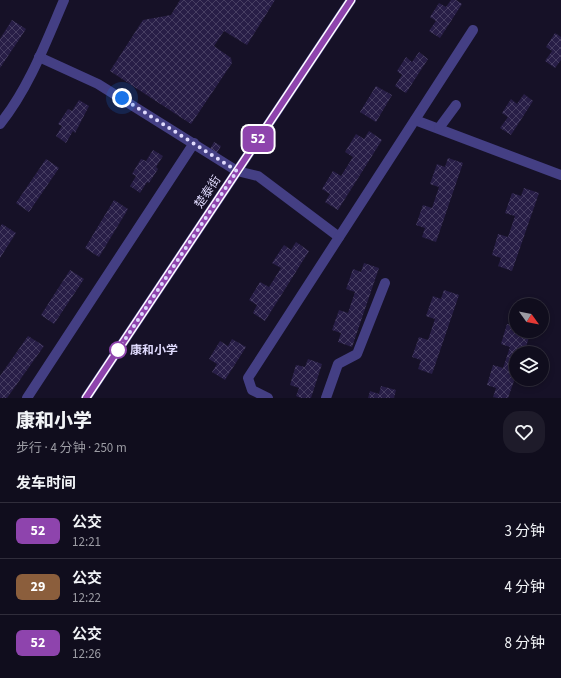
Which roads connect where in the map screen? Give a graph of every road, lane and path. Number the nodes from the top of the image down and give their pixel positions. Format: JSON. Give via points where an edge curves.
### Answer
{"nodes":[{"id":1,"x":64,"y":0,"type":"edge"},
{"id":2,"x":351,"y":0,"type":"edge"},
{"id":3,"x":474,"y":30,"type":"dead end"},
{"id":4,"x":39,"y":57,"type":"junction"},
{"id":5,"x":456,"y":105,"type":"dead end"},
{"id":6,"x":415,"y":120,"type":"junction"},
{"id":7,"x":0,"y":124,"type":"edge"},
{"id":8,"x":439,"y":128,"type":"junction"},
{"id":9,"x":194,"y":143,"type":"junction"},
{"id":10,"x":237,"y":171,"type":"junction"},
{"id":11,"x":561,"y":175,"type":"edge"},
{"id":12,"x":339,"y":237,"type":"junction"},
{"id":13,"x":385,"y":283,"type":"dead end"},
{"id":14,"x":27,"y":398,"type":"edge"},
{"id":15,"x":86,"y":398,"type":"edge"},
{"id":16,"x":268,"y":398,"type":"edge"},
{"id":17,"x":326,"y":398,"type":"edge"}],
"edges":[{"from":1,"to":4,"type":"street"},
{"from":2,"to":10,"type":"street","name":"楚泰街"},
{"from":3,"to":6,"type":"street"},
{"from":4,"to":7,"type":"street","via":[[12,110]]},
{"from":4,"to":9,"type":"street","via":[[98,84]]},
{"from":5,"to":8,"type":"street"},
{"from":6,"to":8,"type":"street"},
{"from":6,"to":12,"type":"street"},
{"from":8,"to":11,"type":"street"},
{"from":9,"to":10,"type":"street"},
{"from":9,"to":14,"type":"street"},
{"from":10,"to":12,"type":"street","via":[[258,176]]},
{"from":10,"to":15,"type":"street","name":"楚泰街"},
{"from":12,"to":16,"type":"street","via":[[248,378],[252,390]]},
{"from":13,"to":17,"type":"street","via":[[357,354],[338,364]]}]}
